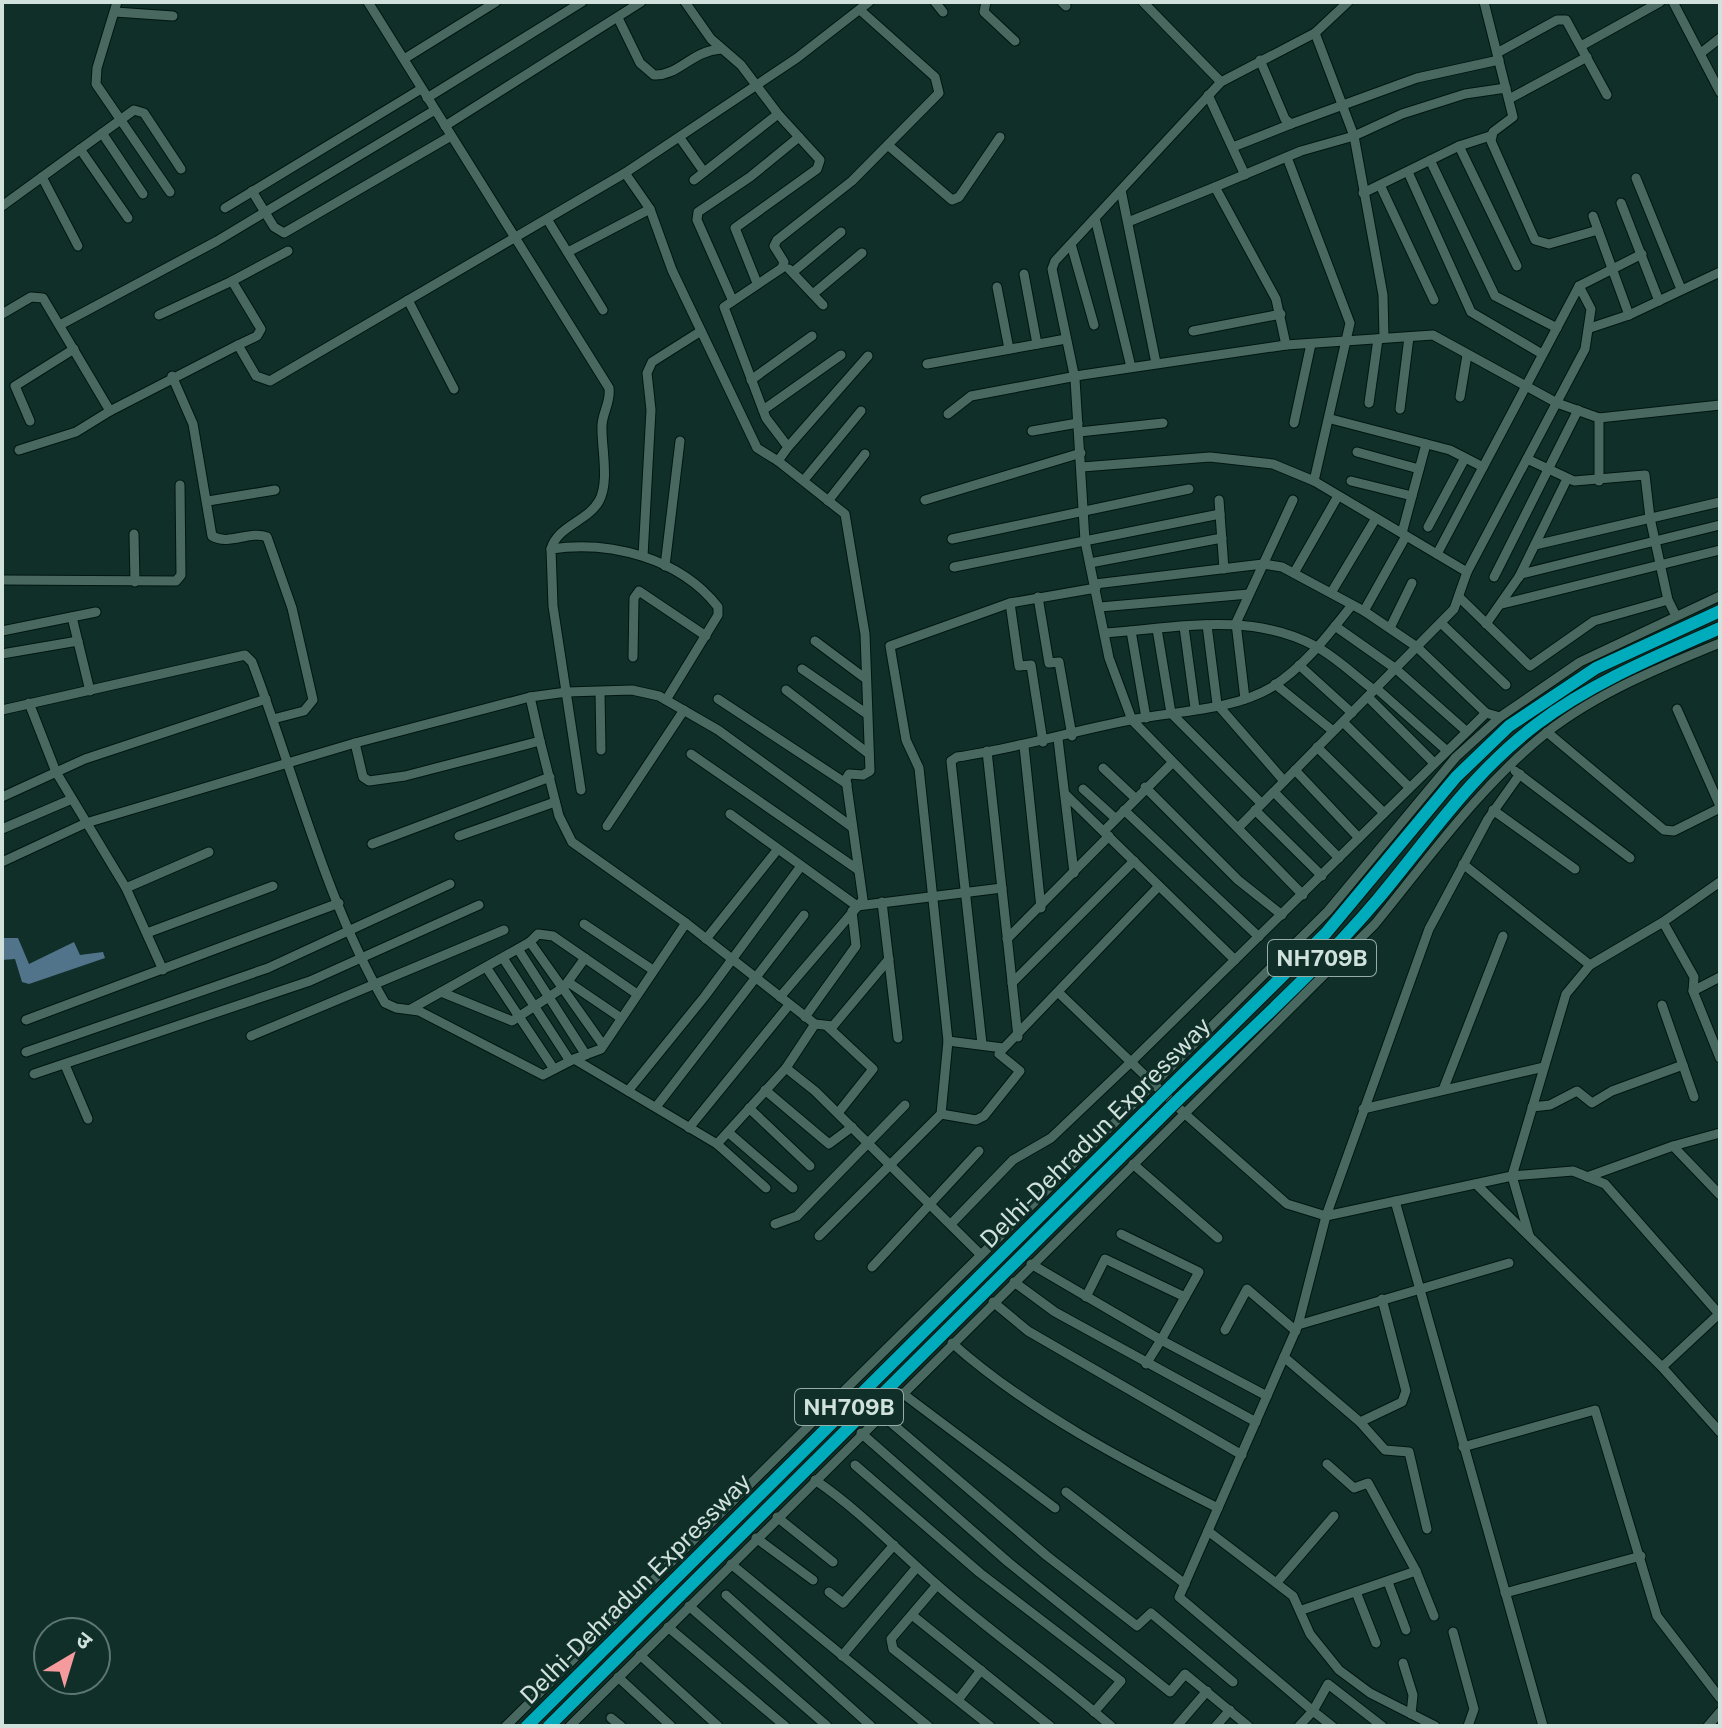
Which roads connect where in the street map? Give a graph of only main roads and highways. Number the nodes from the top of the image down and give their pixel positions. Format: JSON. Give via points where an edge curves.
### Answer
{"nodes":[{"id":1,"x":1720,"y":611,"type":"edge"},
{"id":2,"x":1720,"y":628,"type":"edge"},
{"id":3,"x":527,"y":1726,"type":"edge"},
{"id":4,"x":549,"y":1726,"type":"edge"}],
"edges":[{"from":1,"to":3,"type":"highway","name":"Delhi-Dehradun Expressway","number":"NH709B","bridge":true,"via":[[1596,668],[1491,742],[1326,933]]},
{"from":2,"to":4,"type":"highway","name":"Delhi-Dehradun Expressway","number":"NH709B","bridge":true,"via":[[1592,688],[1501,754],[1451,805],[1337,943]]}]}
